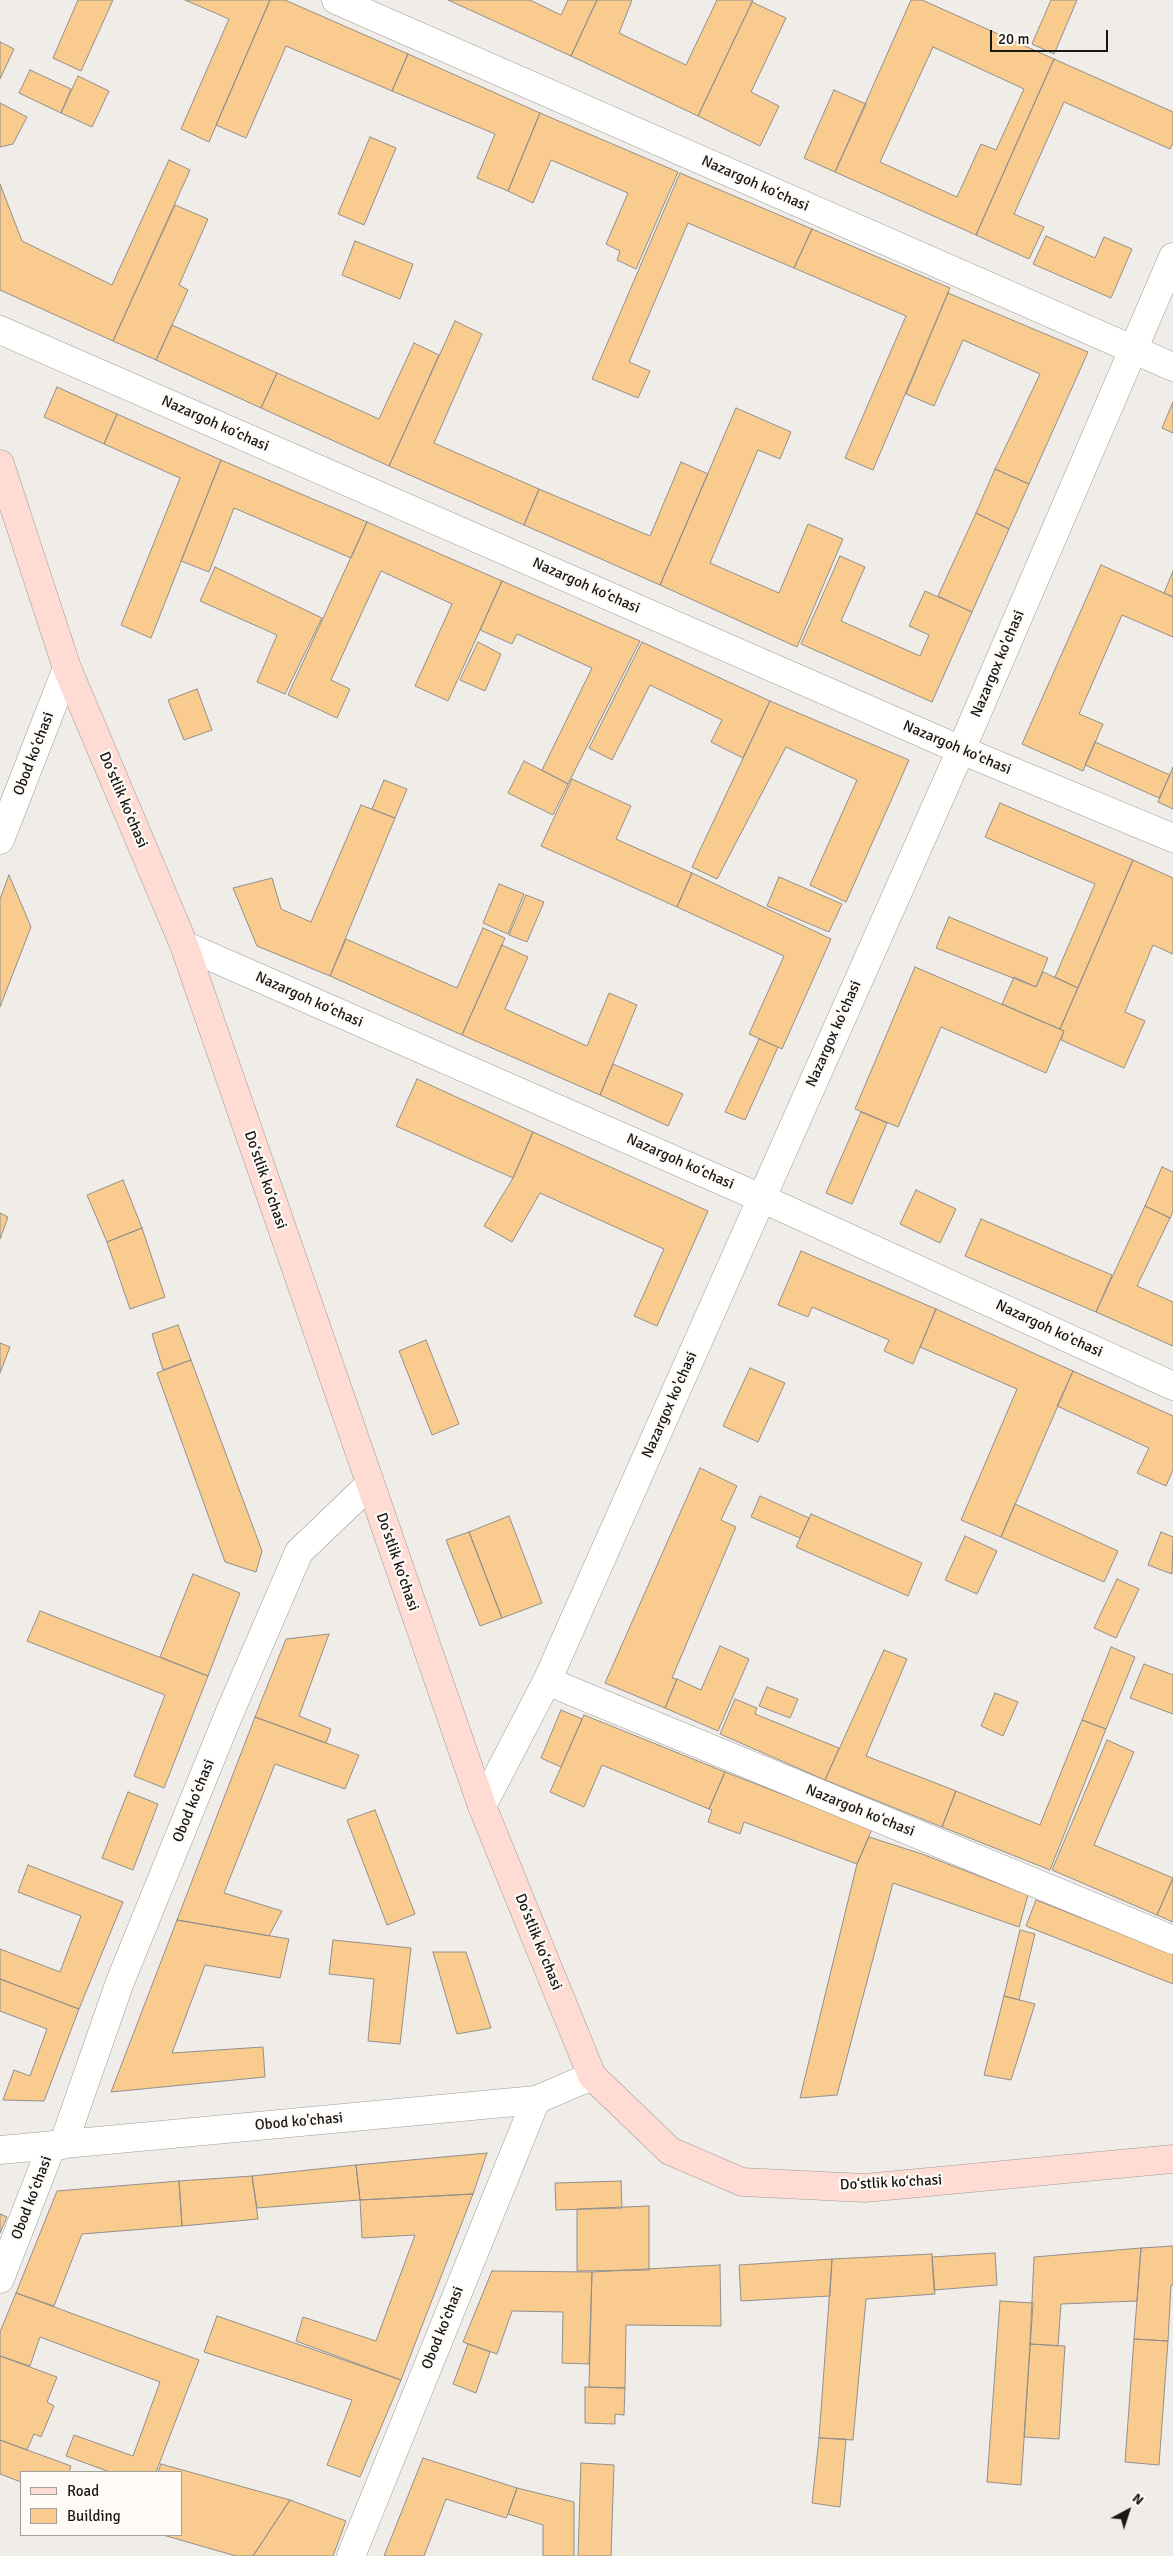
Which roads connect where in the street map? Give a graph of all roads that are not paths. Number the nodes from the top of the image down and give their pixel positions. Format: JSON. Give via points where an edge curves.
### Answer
{"nodes":[{"id":1,"x":336,"y":0,"type":"edge"},
{"id":2,"x":1173,"y":257,"type":"edge"},
{"id":3,"x":0,"y":330,"type":"edge"},
{"id":4,"x":1133,"y":350,"type":"junction"},
{"id":5,"x":1173,"y":367,"type":"edge"},
{"id":6,"x":0,"y":464,"type":"edge"},
{"id":7,"x":68,"y":668,"type":"junction"},
{"id":8,"x":961,"y":750,"type":"junction"},
{"id":9,"x":1173,"y":838,"type":"edge"},
{"id":10,"x":0,"y":840,"type":"edge"},
{"id":11,"x":184,"y":945,"type":"junction"},
{"id":12,"x":761,"y":1198,"type":"junction"},
{"id":13,"x":1173,"y":1386,"type":"edge"},
{"id":14,"x":370,"y":1484,"type":"junction"},
{"id":15,"x":547,"y":1681,"type":"junction"},
{"id":16,"x":482,"y":1806,"type":"junction"},
{"id":17,"x":1173,"y":1940,"type":"edge"},
{"id":18,"x":592,"y":2076,"type":"junction"},
{"id":19,"x":536,"y":2100,"type":"junction"},
{"id":20,"x":57,"y":2145,"type":"junction"},
{"id":21,"x":0,"y":2150,"type":"edge"},
{"id":22,"x":1173,"y":2159,"type":"edge"},
{"id":23,"x":0,"y":2279,"type":"edge"},
{"id":24,"x":351,"y":2556,"type":"edge"}],
"edges":[{"from":1,"to":4,"type":"street","name":"Nazargoh koʻchasi"},
{"from":2,"to":4,"type":"street","name":"Nazargox ko'chasi"},
{"from":3,"to":8,"type":"street","name":"Nazargoh koʻchasi"},
{"from":4,"to":5,"type":"street","name":"Nazargoh koʻchasi"},
{"from":4,"to":8,"type":"street","name":"Nazargox ko'chasi"},
{"from":6,"to":7,"type":"street","name":"Doʻstlik koʻchasi"},
{"from":7,"to":10,"type":"street","name":"Obod koʻchasi"},
{"from":7,"to":11,"type":"street","name":"Doʻstlik koʻchasi"},
{"from":8,"to":9,"type":"street","name":"Nazargoh koʻchasi"},
{"from":8,"to":12,"type":"street","name":"Nazargox ko'chasi"},
{"from":11,"to":12,"type":"street","name":"Nazargoh koʻchasi"},
{"from":11,"to":14,"type":"street","name":"Doʻstlik koʻchasi"},
{"from":12,"to":13,"type":"street","name":"Nazargoh koʻchasi"},
{"from":12,"to":15,"type":"street","name":"Nazargox ko'chasi"},
{"from":14,"to":16,"type":"street","name":"Doʻstlik koʻchasi"},
{"from":14,"to":20,"type":"street","name":"Obod koʻchasi","via":[[299,1552],[229,1714]]},
{"from":15,"to":16,"type":"street","name":"Nazargox ko'chasi"},
{"from":15,"to":17,"type":"street","name":"Nazargoh koʻchasi"},
{"from":16,"to":18,"type":"street","name":"Doʻstlik koʻchasi"},
{"from":18,"to":19,"type":"street","name":"Obod ko'chasi"},
{"from":18,"to":22,"type":"street","name":"Doʻstlik koʻchasi","via":[[670,2151],[742,2182],[864,2188]]},
{"from":19,"to":20,"type":"street","name":"Obod ko'chasi"},
{"from":19,"to":24,"type":"street","name":"Obod koʻchasi"},
{"from":20,"to":21,"type":"street","name":"Obod ko'chasi"},
{"from":20,"to":23,"type":"street","name":"Obod koʻchasi"}]}
